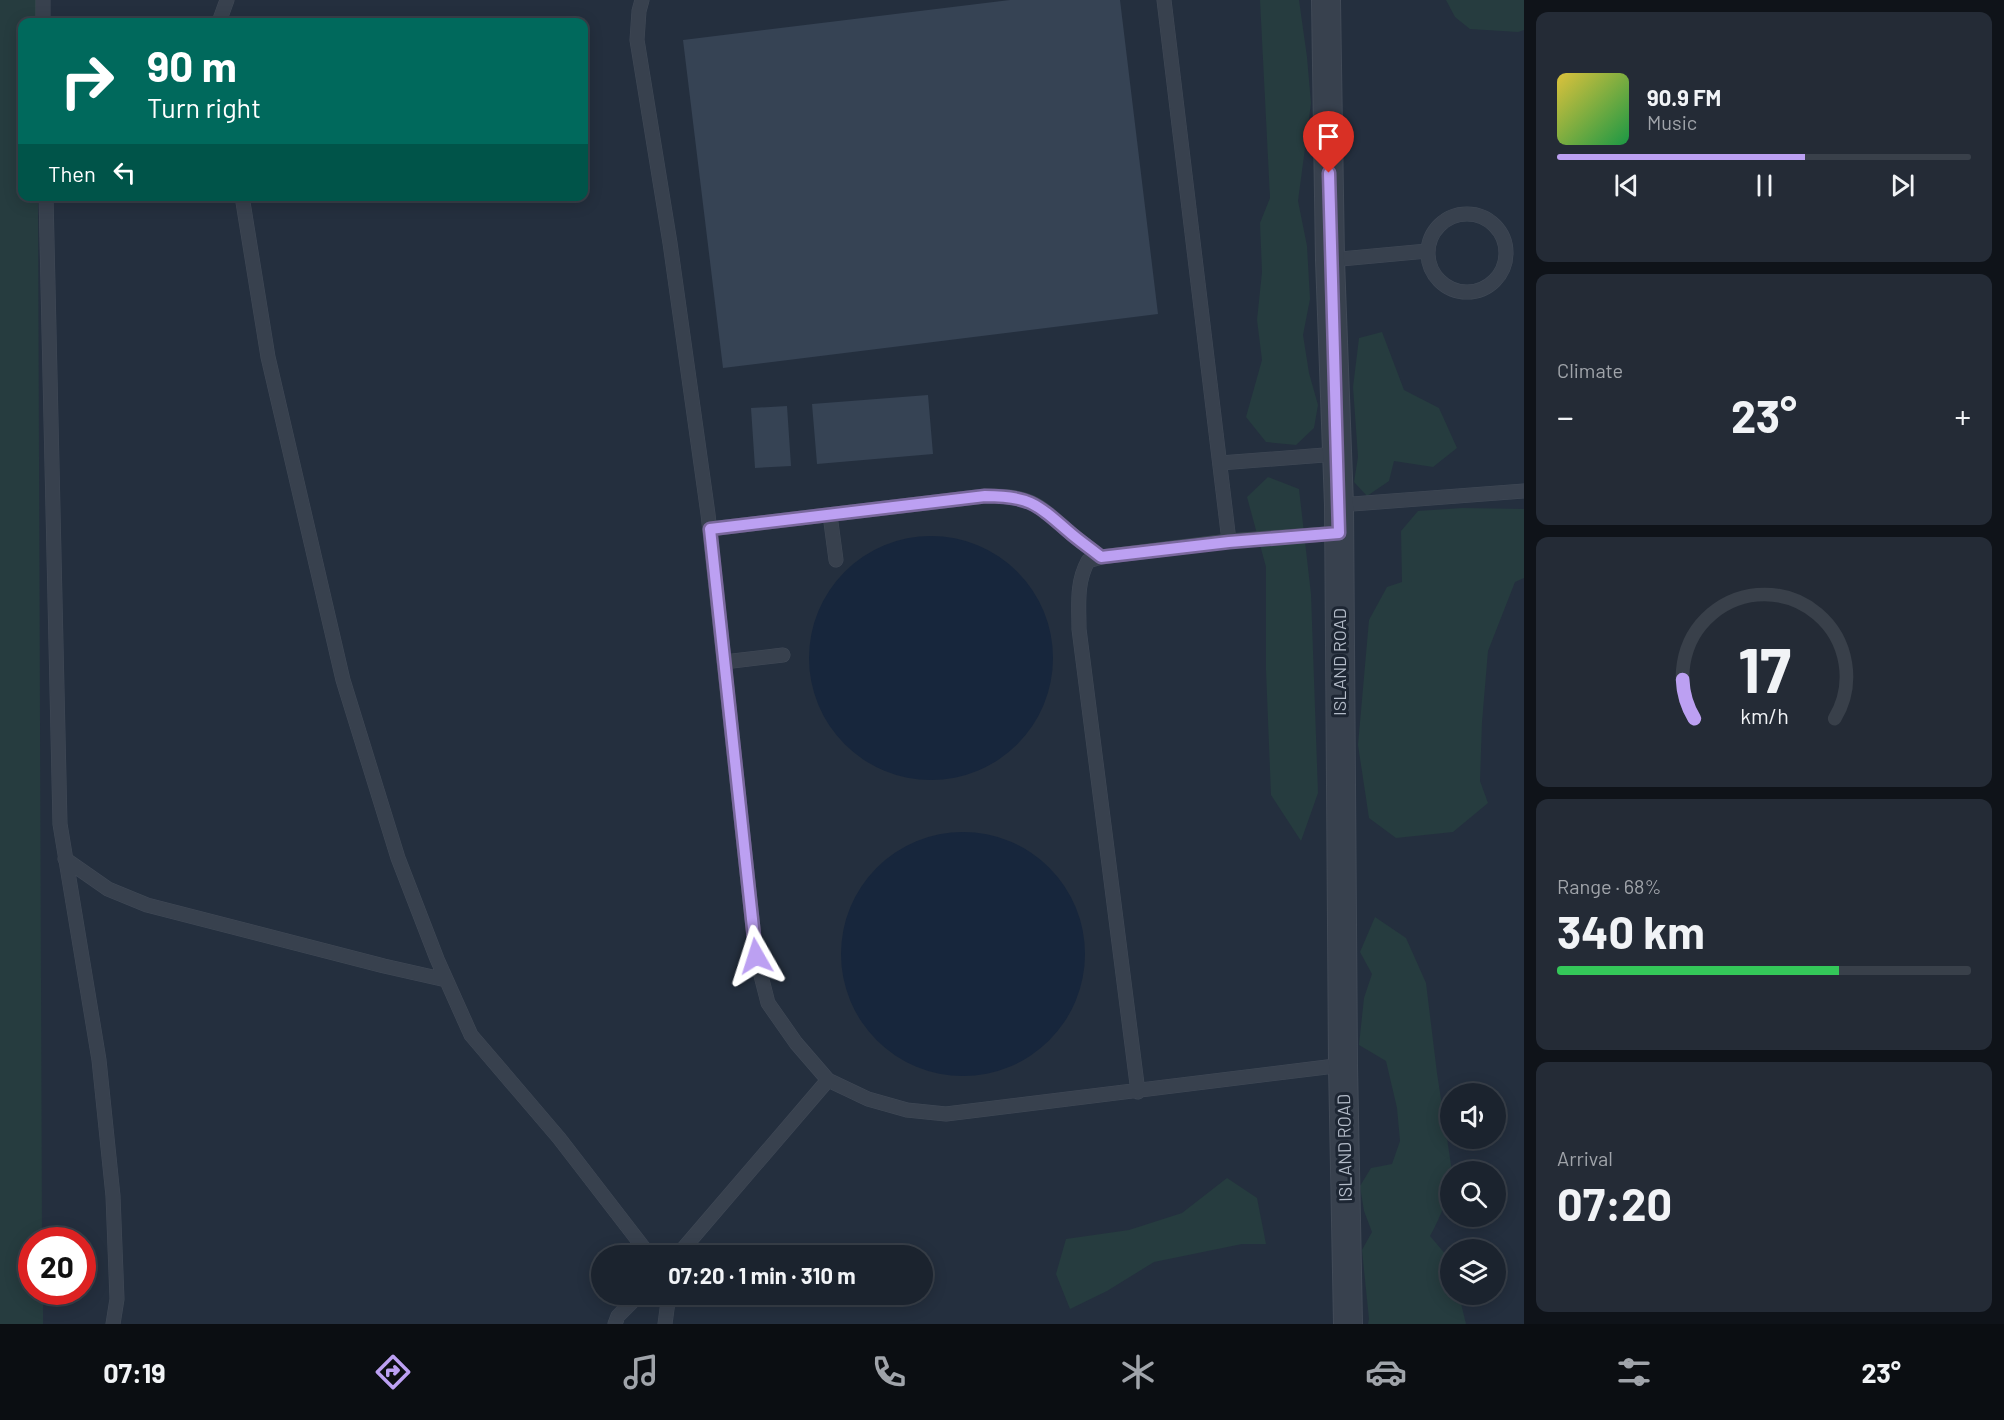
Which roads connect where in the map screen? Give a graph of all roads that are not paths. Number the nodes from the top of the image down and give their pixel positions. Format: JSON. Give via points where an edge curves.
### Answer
{"nodes":[{"id":1,"x":43,"y":0,"type":"edge"},
{"id":2,"x":226,"y":0,"type":"edge"},
{"id":3,"x":642,"y":0,"type":"edge"},
{"id":4,"x":1164,"y":0,"type":"edge"},
{"id":5,"x":1326,"y":0,"type":"edge"},
{"id":6,"x":43,"y":18,"type":"edge"},
{"id":7,"x":220,"y":18,"type":"edge"},
{"id":8,"x":46,"y":201,"type":"edge"},
{"id":9,"x":243,"y":201,"type":"edge"},
{"id":10,"x":1427,"y":251,"type":"junction"},
{"id":11,"x":1330,"y":260,"type":"junction"},
{"id":12,"x":1337,"y":454,"type":"junction"},
{"id":13,"x":1220,"y":463,"type":"junction"},
{"id":14,"x":1524,"y":491,"type":"edge"},
{"id":15,"x":830,"y":515,"type":"junction"},
{"id":16,"x":1339,"y":519,"type":"junction"},
{"id":17,"x":710,"y":529,"type":"junction"},
{"id":18,"x":1229,"y":542,"type":"junction"},
{"id":19,"x":1101,"y":557,"type":"junction"},
{"id":20,"x":836,"y":560,"type":"dead end"},
{"id":21,"x":783,"y":655,"type":"dead end"},
{"id":22,"x":724,"y":662,"type":"junction"},
{"id":23,"x":65,"y":860,"type":"junction"},
{"id":24,"x":446,"y":980,"type":"junction"},
{"id":25,"x":1343,"y":1065,"type":"junction"},
{"id":26,"x":828,"y":1080,"type":"junction"},
{"id":27,"x":1138,"y":1092,"type":"junction"},
{"id":28,"x":642,"y":1245,"type":"edge"},
{"id":29,"x":686,"y":1245,"type":"edge"},
{"id":30,"x":629,"y":1305,"type":"edge"},
{"id":31,"x":668,"y":1305,"type":"edge"},
{"id":32,"x":113,"y":1324,"type":"edge"},
{"id":33,"x":615,"y":1324,"type":"edge"},
{"id":34,"x":665,"y":1324,"type":"edge"},
{"id":35,"x":1348,"y":1324,"type":"edge"}],
"edges":[{"from":1,"to":6,"type":"lane"},
{"from":2,"to":7,"type":"lane"},
{"from":3,"to":17,"type":"lane","via":[[639,49]]},
{"from":4,"to":13,"type":"lane"},
{"from":5,"to":11,"type":"street","name":"ISLAND ROAD"},
{"from":8,"to":23,"type":"lane","via":[[60,824]]},
{"from":9,"to":24,"type":"lane","via":[[268,357],[343,680],[398,858]]},
{"from":10,"to":10,"type":"lane","via":[[1440,224],[1468,213],[1493,223],[1506,246],[1506,258],[1503,269],[1488,287],[1462,293],[1436,278]]},
{"from":10,"to":11,"type":"lane"},
{"from":11,"to":12,"type":"street","name":"ISLAND ROAD"},
{"from":12,"to":13,"type":"lane"},
{"from":12,"to":16,"type":"street","name":"ISLAND ROAD"},
{"from":13,"to":18,"type":"lane"},
{"from":14,"to":16,"type":"lane"},
{"from":15,"to":17,"type":"lane"},
{"from":15,"to":19,"type":"lane","via":[[1009,496],[1033,503]]},
{"from":15,"to":20,"type":"lane"},
{"from":16,"to":18,"type":"lane"},
{"from":16,"to":25,"type":"street","name":"ISLAND ROAD"},
{"from":17,"to":22,"type":"lane"},
{"from":18,"to":19,"type":"lane"},
{"from":19,"to":27,"type":"lane","via":[[1088,561],[1082,572],[1079,629]]},
{"from":21,"to":22,"type":"lane"},
{"from":22,"to":26,"type":"lane","via":[[756,956],[768,1003],[795,1043]]},
{"from":23,"to":24,"type":"lane","via":[[108,889],[147,905]]},
{"from":23,"to":32,"type":"lane","via":[[99,1060],[110,1162],[117,1299]]},
{"from":24,"to":28,"type":"lane","via":[[471,1035],[559,1138]]},
{"from":25,"to":27,"type":"lane"},
{"from":25,"to":35,"type":"street","name":"ISLAND ROAD"},
{"from":26,"to":27,"type":"lane","via":[[877,1102],[946,1114]]},
{"from":26,"to":29,"type":"lane"},
{"from":30,"to":33,"type":"lane"},
{"from":31,"to":34,"type":"lane"}]}
